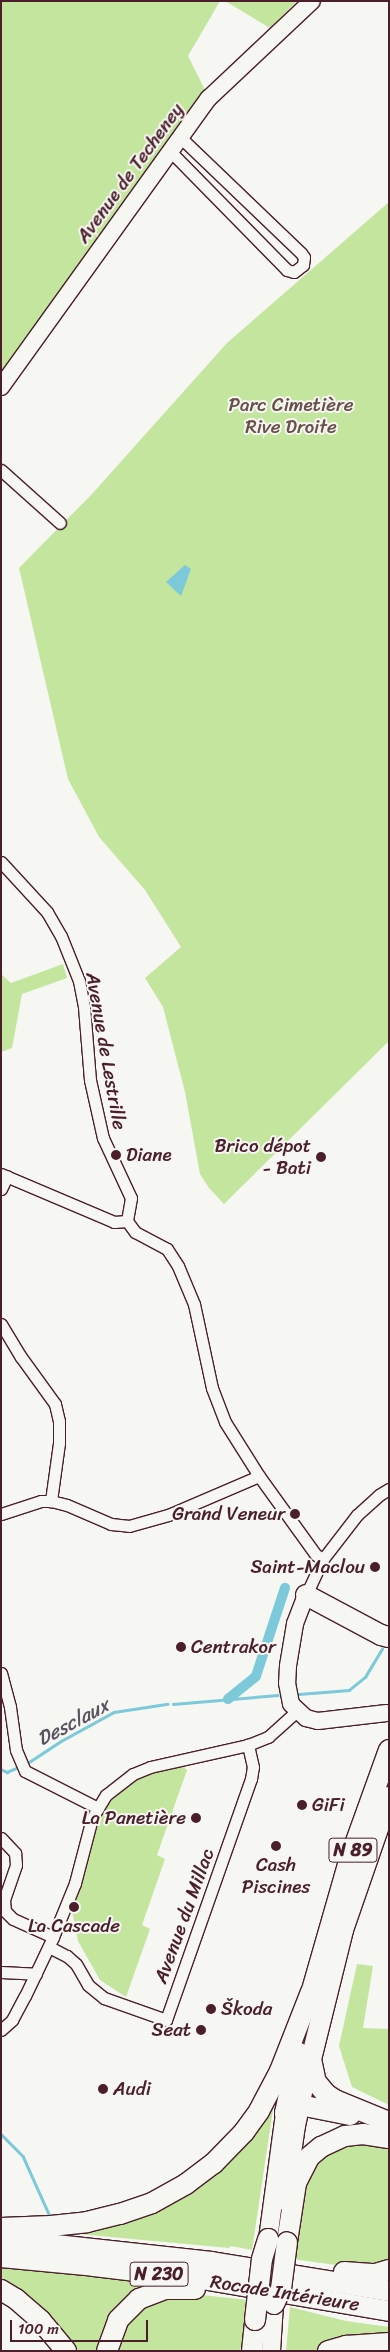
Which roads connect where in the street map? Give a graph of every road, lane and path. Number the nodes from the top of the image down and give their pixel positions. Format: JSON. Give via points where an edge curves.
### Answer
{"nodes":[{"id":1,"x":312,"y":1,"type":"edge"},
{"id":2,"x":180,"y":138,"type":"junction"},
{"id":3,"x":170,"y":151,"type":"junction"},
{"id":4,"x":1,"y":387,"type":"edge"},
{"id":5,"x":1,"y":470,"type":"edge"},
{"id":6,"x":60,"y":523,"type":"dead end"},
{"id":7,"x":1,"y":862,"type":"edge"},
{"id":8,"x":4,"y":1175,"type":"edge"},
{"id":9,"x":1,"y":1189,"type":"edge"},
{"id":10,"x":127,"y":1221,"type":"junction"},
{"id":11,"x":1,"y":1324,"type":"edge"},
{"id":12,"x":259,"y":1476,"type":"junction"},
{"id":13,"x":389,"y":1489,"type":"edge"},
{"id":14,"x":51,"y":1501,"type":"junction"},
{"id":15,"x":1,"y":1514,"type":"edge"},
{"id":16,"x":323,"y":1559,"type":"junction"},
{"id":17,"x":306,"y":1595,"type":"junction"},
{"id":18,"x":386,"y":1638,"type":"edge"},
{"id":19,"x":1,"y":1673,"type":"edge"},
{"id":20,"x":297,"y":1711,"type":"junction"},
{"id":21,"x":387,"y":1713,"type":"dead end"},
{"id":22,"x":248,"y":1745,"type":"junction"},
{"id":23,"x":389,"y":1750,"type":"edge"},
{"id":24,"x":389,"y":1797,"type":"edge"},
{"id":25,"x":98,"y":1808,"type":"junction"},
{"id":26,"x":1,"y":1838,"type":"edge"},
{"id":27,"x":51,"y":1942,"type":"junction"},
{"id":28,"x":1,"y":1972,"type":"edge"},
{"id":29,"x":36,"y":1974,"type":"junction"},
{"id":30,"x":310,"y":1992,"type":"junction"},
{"id":31,"x":1,"y":2030,"type":"edge"},
{"id":32,"x":310,"y":2059,"type":"junction"},
{"id":33,"x":293,"y":2109,"type":"junction"},
{"id":34,"x":389,"y":2123,"type":"edge"},
{"id":35,"x":389,"y":2138,"type":"edge"},
{"id":36,"x":1,"y":2228,"type":"edge"},
{"id":37,"x":1,"y":2239,"type":"edge"},
{"id":38,"x":278,"y":2240,"type":"junction"},
{"id":39,"x":1,"y":2258,"type":"edge"},
{"id":40,"x":230,"y":2265,"type":"junction"},
{"id":41,"x":389,"y":2270,"type":"edge"},
{"id":42,"x":1,"y":2290,"type":"edge"},
{"id":43,"x":389,"y":2291,"type":"edge"},
{"id":44,"x":315,"y":2298,"type":"junction"},
{"id":45,"x":389,"y":2311,"type":"edge"},
{"id":46,"x":266,"y":2317,"type":"junction"},
{"id":47,"x":389,"y":2343,"type":"edge"},
{"id":48,"x":66,"y":2351,"type":"edge"},
{"id":49,"x":107,"y":2351,"type":"edge"},
{"id":50,"x":252,"y":2351,"type":"edge"},
{"id":51,"x":260,"y":2351,"type":"edge"},
{"id":52,"x":271,"y":2351,"type":"edge"},
{"id":53,"x":328,"y":2351,"type":"edge"}],
"edges":[{"from":1,"to":2,"type":"street","name":"Avenue de Techeney","via":[[209,98]]},
{"from":2,"to":3,"type":"street","name":"Avenue de Techeney"},
{"from":2,"to":3,"type":"street","via":[[301,253],[303,265],[294,272],[287,270]]},
{"from":3,"to":4,"type":"street","name":"Avenue de Techeney"},
{"from":5,"to":6,"type":"street"},
{"from":7,"to":10,"type":"street","name":"Avenue de Lestrille","via":[[46,912],[61,936],[79,980],[90,1080],[103,1138],[131,1198]]},
{"from":8,"to":9,"type":"street"},
{"from":8,"to":10,"type":"street","via":[[114,1222]]},
{"from":10,"to":12,"type":"street","via":[[135,1232],[167,1249],[178,1266],[194,1304],[212,1388],[222,1413]]},
{"from":11,"to":14,"type":"street","via":[[55,1404],[59,1443]]},
{"from":12,"to":14,"type":"street","via":[[168,1515],[129,1526],[111,1524]]},
{"from":12,"to":16,"type":"street","via":[[311,1548]]},
{"from":13,"to":16,"type":"street","via":[[357,1515]]},
{"from":14,"to":15,"type":"street","via":[[41,1501]]},
{"from":16,"to":17,"type":"street"},
{"from":17,"to":18,"type":"highway"},
{"from":17,"to":20,"type":"street","via":[[295,1624],[288,1666],[288,1695]]},
{"from":19,"to":25,"type":"street","via":[[16,1750],[25,1771]]},
{"from":20,"to":21,"type":"street","via":[[311,1720]]},
{"from":20,"to":22,"type":"street","via":[[277,1731]]},
{"from":22,"to":25,"type":"street","via":[[176,1760],[133,1774],[116,1786]]},
{"from":22,"to":27,"type":"street","name":"Avenue du Millac","via":[[251,1779],[166,2020],[104,1998],[88,1985],[76,1964]]},
{"from":23,"to":30,"type":"highway","number":"N 89","via":[[349,1860]]},
{"from":24,"to":32,"type":"highway","number":"N 89","via":[[341,1938]]},
{"from":25,"to":27,"type":"street","via":[[92,1818],[75,1883]]},
{"from":26,"to":27,"type":"street","via":[[15,1853],[16,1866],[4,1900],[5,1910]]},
{"from":27,"to":29,"type":"street"},
{"from":28,"to":29,"type":"street"},
{"from":29,"to":31,"type":"street","via":[[12,2020]]},
{"from":30,"to":33,"type":"highway","number":"N 89"},
{"from":30,"to":36,"type":"highway","via":[[280,2071],[244,2132],[213,2164],[152,2203],[120,2214],[87,2222]]},
{"from":32,"to":33,"type":"main road","number":"N 89"},
{"from":32,"to":34,"type":"highway","via":[[316,2082],[326,2094]]},
{"from":33,"to":34,"type":"highway"},
{"from":33,"to":38,"type":"main road","number":"N 89"},
{"from":35,"to":38,"type":"highway","via":[[371,2134],[352,2135],[329,2142],[314,2152],[304,2164],[296,2183]]},
{"from":37,"to":40,"type":"highway","number":"N 230"},
{"from":38,"to":46,"type":"highway","bridge":true,"via":[[262,2259]]},
{"from":39,"to":44,"type":"highway","name":"Rocade Intérieure","number":"N 230","via":[[202,2279]]},
{"from":40,"to":41,"type":"highway","via":[[244,2259],[359,2274]]},
{"from":40,"to":43,"type":"highway","number":"N 230"},
{"from":42,"to":48,"type":"highway","via":[[41,2321]]},
{"from":44,"to":45,"type":"highway","name":"Rocade Intérieure","number":"N 230"},
{"from":44,"to":49,"type":"highway","via":[[292,2302],[186,2288],[158,2291],[139,2299],[122,2315],[112,2331]]},
{"from":46,"to":50,"type":"highway"},
{"from":46,"to":51,"type":"main road"},
{"from":46,"to":52,"type":"main road"},
{"from":47,"to":53,"type":"highway","via":[[346,2346]]}]}
